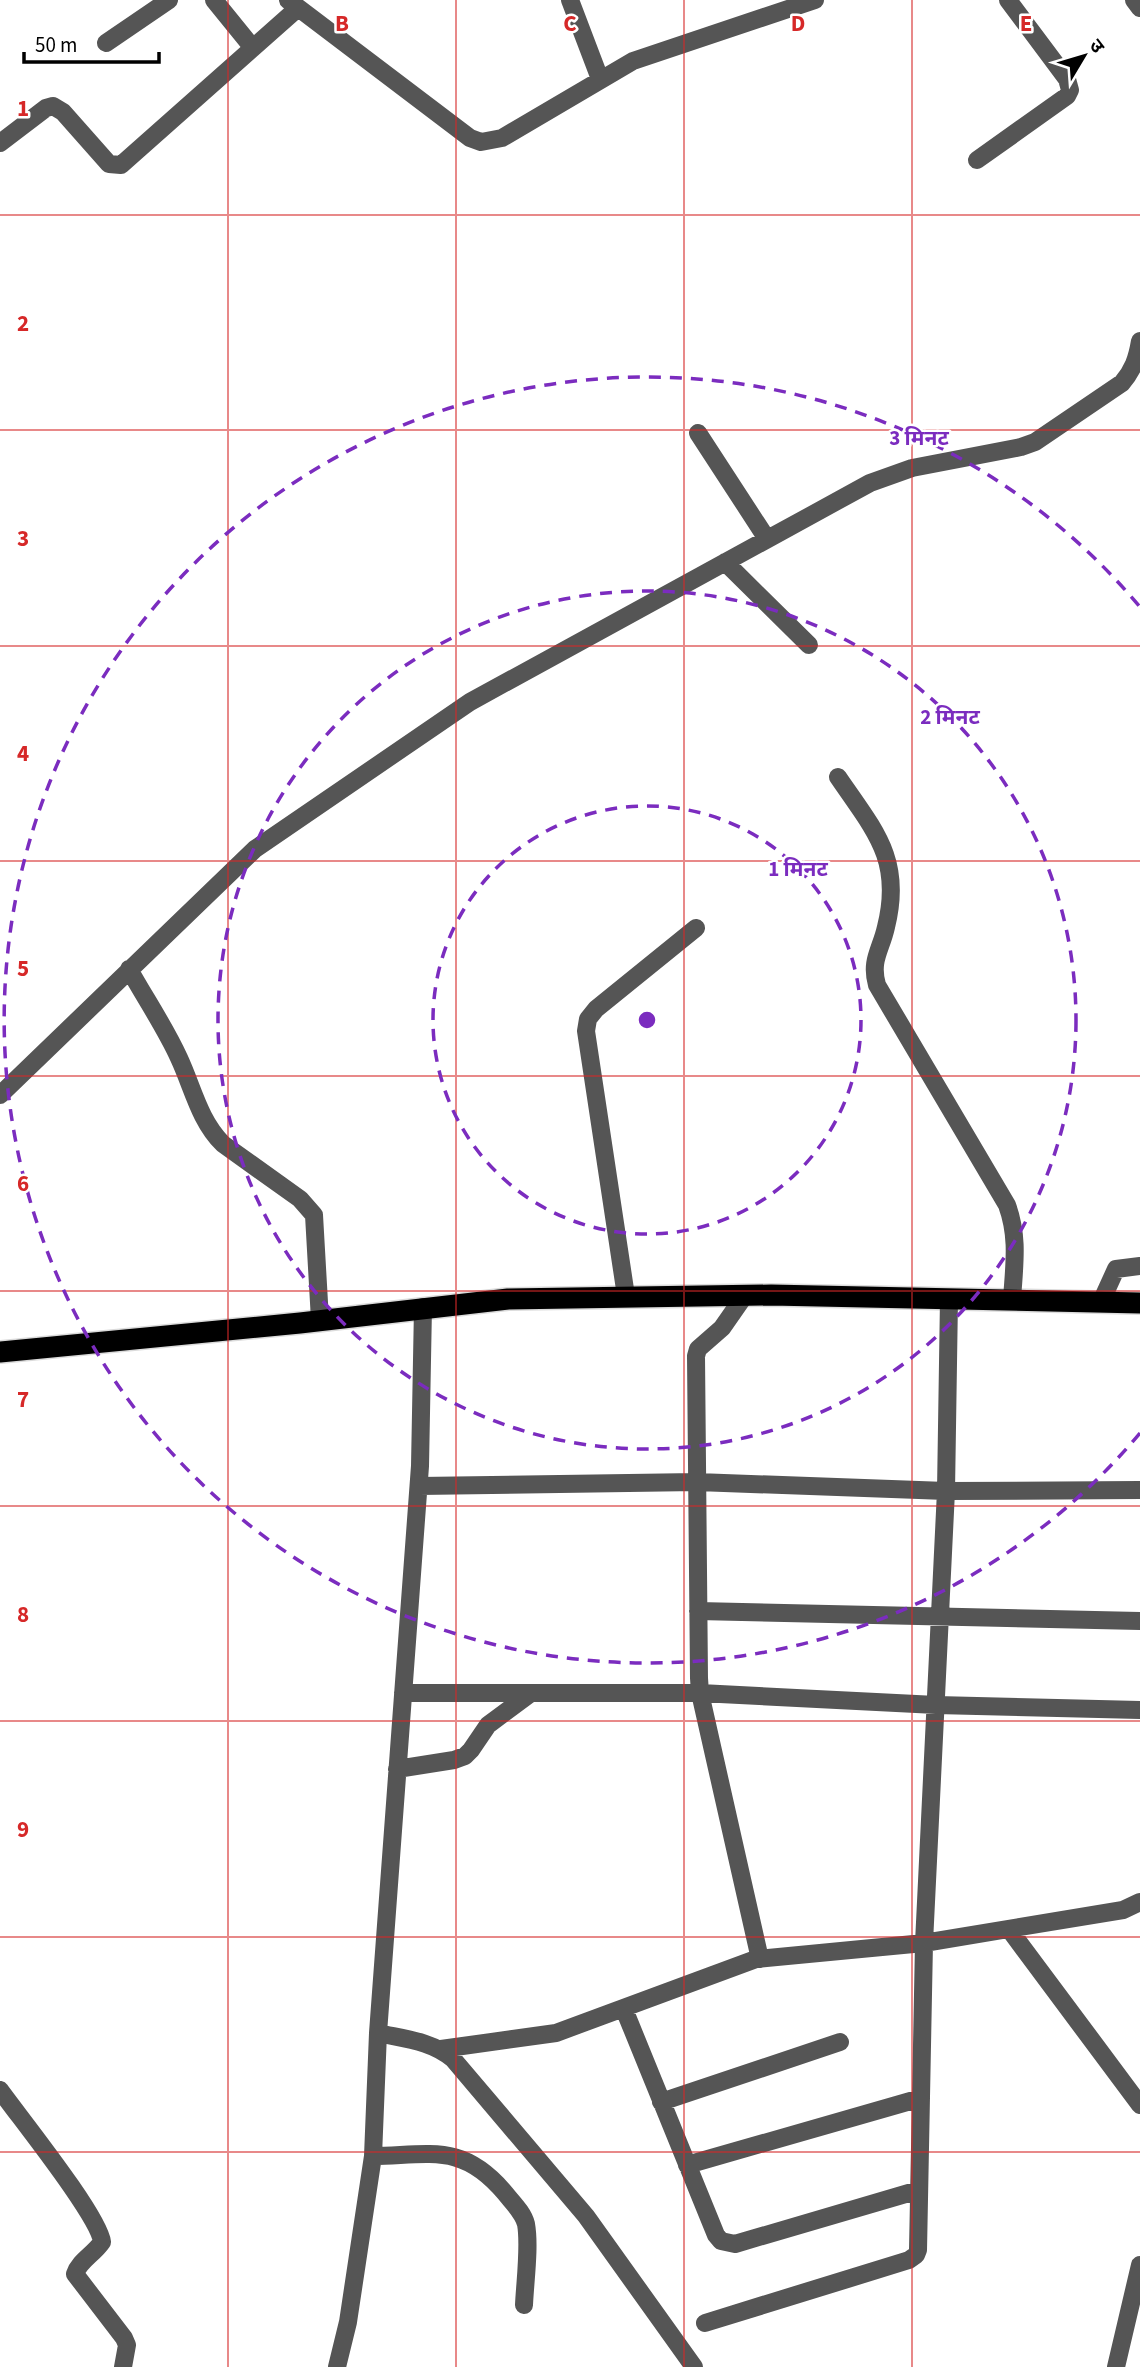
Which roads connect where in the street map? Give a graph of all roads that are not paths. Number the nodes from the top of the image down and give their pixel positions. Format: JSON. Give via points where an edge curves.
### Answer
{"nodes":[{"id":1,"x":169,"y":0,"type":"edge"},
{"id":2,"x":214,"y":0,"type":"edge"},
{"id":3,"x":570,"y":0,"type":"edge"},
{"id":4,"x":815,"y":0,"type":"edge"},
{"id":5,"x":1008,"y":0,"type":"edge"},
{"id":6,"x":1134,"y":0,"type":"edge"},
{"id":7,"x":293,"y":4,"type":"edge"},
{"id":8,"x":1140,"y":8,"type":"edge"},
{"id":9,"x":106,"y":43,"type":"dead end"},
{"id":10,"x":253,"y":48,"type":"junction"},
{"id":11,"x":600,"y":79,"type":"junction"},
{"id":12,"x":0,"y":143,"type":"edge"},
{"id":13,"x":977,"y":160,"type":"dead end"},
{"id":14,"x":1140,"y":341,"type":"edge"},
{"id":15,"x":698,"y":433,"type":"dead end"},
{"id":16,"x":767,"y":539,"type":"junction"},
{"id":17,"x":725,"y":562,"type":"junction"},
{"id":18,"x":809,"y":645,"type":"dead end"},
{"id":19,"x":838,"y":777,"type":"dead end"},
{"id":20,"x":696,"y":928,"type":"dead end"},
{"id":21,"x":129,"y":969,"type":"junction"},
{"id":22,"x":0,"y":1095,"type":"edge"},
{"id":23,"x":1140,"y":1266,"type":"edge"},
{"id":24,"x":745,"y":1295,"type":"junction"},
{"id":25,"x":626,"y":1296,"type":"junction"},
{"id":26,"x":949,"y":1299,"type":"junction"},
{"id":27,"x":1012,"y":1300,"type":"junction"},
{"id":28,"x":1101,"y":1302,"type":"junction"},
{"id":29,"x":1140,"y":1303,"type":"edge"},
{"id":30,"x":423,"y":1307,"type":"junction"},
{"id":31,"x":320,"y":1320,"type":"junction"},
{"id":32,"x":0,"y":1352,"type":"edge"},
{"id":33,"x":697,"y":1482,"type":"junction"},
{"id":34,"x":419,"y":1486,"type":"junction"},
{"id":35,"x":1140,"y":1490,"type":"edge"},
{"id":36,"x":946,"y":1491,"type":"junction"},
{"id":37,"x":698,"y":1611,"type":"junction"},
{"id":38,"x":940,"y":1617,"type":"junction"},
{"id":39,"x":1140,"y":1621,"type":"edge"},
{"id":40,"x":403,"y":1693,"type":"junction"},
{"id":41,"x":531,"y":1693,"type":"junction"},
{"id":42,"x":700,"y":1693,"type":"junction"},
{"id":43,"x":936,"y":1705,"type":"junction"},
{"id":44,"x":1140,"y":1710,"type":"edge"},
{"id":45,"x":397,"y":1769,"type":"junction"},
{"id":46,"x":1140,"y":1902,"type":"edge"},
{"id":47,"x":1009,"y":1929,"type":"junction"},
{"id":48,"x":924,"y":1943,"type":"junction"},
{"id":49,"x":760,"y":1959,"type":"junction"},
{"id":50,"x":624,"y":2009,"type":"junction"},
{"id":51,"x":378,"y":2033,"type":"junction"},
{"id":52,"x":840,"y":2042,"type":"dead end"},
{"id":53,"x":441,"y":2049,"type":"junction"},
{"id":54,"x":0,"y":2090,"type":"edge"},
{"id":55,"x":921,"y":2098,"type":"junction"},
{"id":56,"x":662,"y":2102,"type":"junction"},
{"id":57,"x":1140,"y":2105,"type":"edge"},
{"id":58,"x":373,"y":2156,"type":"junction"},
{"id":59,"x":687,"y":2165,"type":"junction"},
{"id":60,"x":919,"y":2190,"type":"junction"},
{"id":61,"x":1140,"y":2265,"type":"edge"},
{"id":62,"x":524,"y":2305,"type":"dead end"},
{"id":63,"x":705,"y":2323,"type":"dead end"},
{"id":64,"x":1132,"y":2329,"type":"edge"},
{"id":65,"x":123,"y":2367,"type":"edge"},
{"id":66,"x":337,"y":2367,"type":"edge"},
{"id":67,"x":694,"y":2367,"type":"edge"},
{"id":68,"x":1116,"y":2367,"type":"edge"}],
"edges":[{"from":1,"to":9,"type":"street"},
{"from":2,"to":10,"type":"street"},
{"from":3,"to":11,"type":"street"},
{"from":4,"to":11,"type":"street","via":[[649,55]]},
{"from":5,"to":13,"type":"street","via":[[1067,79],[1070,90]]},
{"from":6,"to":8,"type":"street"},
{"from":7,"to":10,"type":"street"},
{"from":7,"to":11,"type":"street","via":[[481,142],[502,138]]},
{"from":10,"to":12,"type":"street","via":[[121,165],[109,164],[63,112],[52,106]]},
{"from":14,"to":16,"type":"street","via":[[1137,359],[1122,383],[1035,442],[893,473]]},
{"from":15,"to":16,"type":"street"},
{"from":16,"to":17,"type":"street"},
{"from":17,"to":18,"type":"street"},
{"from":17,"to":21,"type":"street","via":[[452,713],[256,849]]},
{"from":19,"to":27,"type":"street","via":[[878,835],[889,864],[892,901],[875,959],[877,985],[1007,1205],[1015,1226]]},
{"from":20,"to":25,"type":"street","via":[[588,1019],[586,1031]]},
{"from":21,"to":22,"type":"street"},
{"from":21,"to":31,"type":"street","via":[[178,1056],[199,1110],[214,1134],[300,1199],[314,1215]]},
{"from":23,"to":28,"type":"street","via":[[1116,1269]]},
{"from":24,"to":25,"type":"highway"},
{"from":24,"to":26,"type":"highway"},
{"from":24,"to":33,"type":"street","via":[[696,1356]]},
{"from":25,"to":30,"type":"highway"},
{"from":26,"to":27,"type":"highway"},
{"from":26,"to":36,"type":"street"},
{"from":27,"to":28,"type":"highway"},
{"from":28,"to":29,"type":"highway"},
{"from":30,"to":31,"type":"highway"},
{"from":30,"to":34,"type":"street"},
{"from":31,"to":32,"type":"highway"},
{"from":33,"to":34,"type":"street"},
{"from":33,"to":36,"type":"street"},
{"from":33,"to":37,"type":"street"},
{"from":34,"to":40,"type":"street"},
{"from":35,"to":36,"type":"street"},
{"from":36,"to":38,"type":"street"},
{"from":37,"to":38,"type":"street"},
{"from":37,"to":42,"type":"street"},
{"from":38,"to":39,"type":"street"},
{"from":38,"to":43,"type":"street"},
{"from":40,"to":41,"type":"street"},
{"from":40,"to":45,"type":"street"},
{"from":41,"to":42,"type":"street"},
{"from":41,"to":45,"type":"street","via":[[488,1725],[465,1756]]},
{"from":42,"to":43,"type":"street"},
{"from":42,"to":49,"type":"street"},
{"from":43,"to":44,"type":"street"},
{"from":43,"to":48,"type":"street"},
{"from":45,"to":51,"type":"street"},
{"from":46,"to":47,"type":"street","via":[[1123,1910]]},
{"from":47,"to":48,"type":"street"},
{"from":47,"to":57,"type":"street"},
{"from":48,"to":49,"type":"street"},
{"from":48,"to":55,"type":"street"},
{"from":49,"to":50,"type":"street"},
{"from":50,"to":53,"type":"street","via":[[556,2033]]},
{"from":50,"to":56,"type":"street"},
{"from":51,"to":53,"type":"street"},
{"from":51,"to":58,"type":"street"},
{"from":52,"to":56,"type":"street"},
{"from":53,"to":67,"type":"street","via":[[580,2208]]},
{"from":54,"to":65,"type":"street","via":[[101,2234],[102,2242],[77,2266],[75,2274],[124,2337]]},
{"from":55,"to":59,"type":"street"},
{"from":55,"to":60,"type":"street"},
{"from":56,"to":59,"type":"street"},
{"from":58,"to":62,"type":"street","via":[[452,2156],[466,2159],[491,2177],[520,2211],[526,2227]]},
{"from":58,"to":66,"type":"street"},
{"from":59,"to":60,"type":"street","via":[[716,2235],[728,2244]]},
{"from":60,"to":63,"type":"street","via":[[914,2258]]},
{"from":61,"to":64,"type":"street"},
{"from":64,"to":68,"type":"street"}]}
